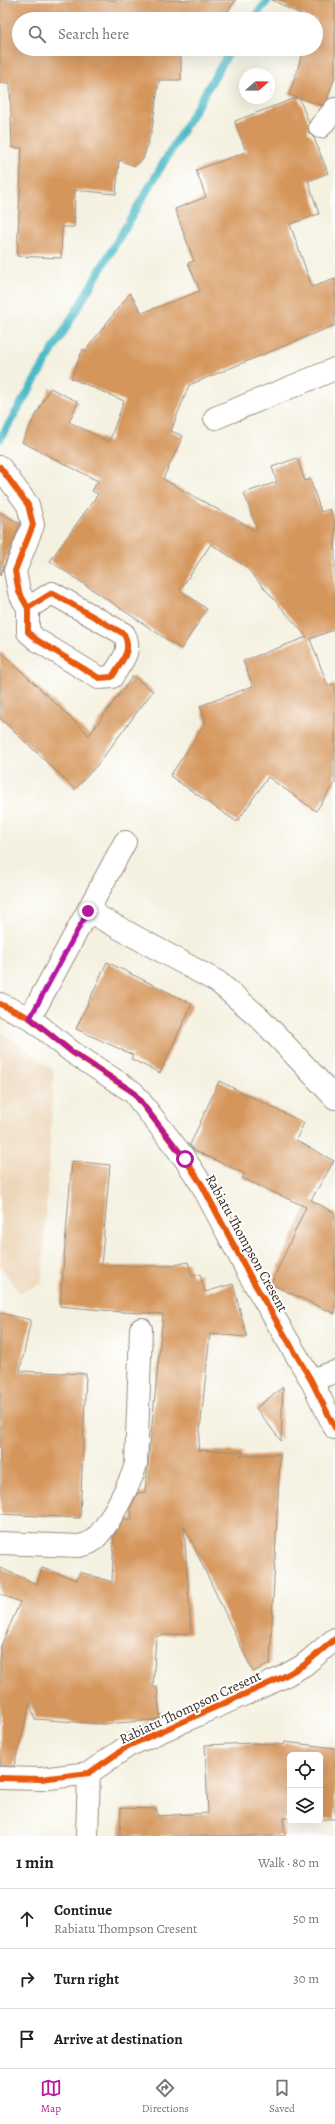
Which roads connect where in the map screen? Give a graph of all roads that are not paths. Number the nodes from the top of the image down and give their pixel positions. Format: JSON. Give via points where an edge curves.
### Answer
{"nodes":[{"id":1,"x":335,"y":109,"type":"edge"},
{"id":2,"x":320,"y":127,"type":"dead end"},
{"id":3,"x":335,"y":369,"type":"edge"},
{"id":4,"x":216,"y":418,"type":"dead end"},
{"id":5,"x":0,"y":467,"type":"edge"},
{"id":6,"x":28,"y":608,"type":"junction"},
{"id":7,"x":125,"y":842,"type":"dead end"},
{"id":8,"x":88,"y":911,"type":"junction"},
{"id":9,"x":0,"y":1004,"type":"edge"},
{"id":10,"x":30,"y":1018,"type":"junction"},
{"id":11,"x":335,"y":1098,"type":"edge"},
{"id":12,"x":140,"y":1329,"type":"dead end"},
{"id":13,"x":335,"y":1372,"type":"edge"},
{"id":14,"x":311,"y":1380,"type":"junction"},
{"id":15,"x":335,"y":1428,"type":"edge"},
{"id":16,"x":0,"y":1543,"type":"edge"},
{"id":17,"x":335,"y":1639,"type":"edge"},
{"id":18,"x":89,"y":1773,"type":"junction"},
{"id":19,"x":0,"y":1778,"type":"edge"},
{"id":20,"x":87,"y":1836,"type":"edge"}],
"edges":[{"from":1,"to":2,"type":"street"},
{"from":3,"to":4,"type":"street"},
{"from":5,"to":6,"type":"street","via":[[28,505],[33,525],[15,572],[18,592]]},
{"from":6,"to":6,"type":"street","via":[[28,632],[37,640],[98,678],[112,677],[127,652],[128,642],[124,634],[52,593]]},
{"from":7,"to":8,"type":"street"},
{"from":8,"to":10,"type":"street"},
{"from":8,"to":11,"type":"street","via":[[218,982],[260,1018]]},
{"from":9,"to":10,"type":"street","name":"Rabiatu Thompson Cresent"},
{"from":10,"to":14,"type":"street","name":"Rabiatu Thompson Cresent","via":[[72,1052],[133,1092],[202,1185],[250,1276]]},
{"from":12,"to":16,"type":"street","via":[[136,1464],[132,1479],[101,1532],[91,1542],[79,1546]]},
{"from":13,"to":14,"type":"street"},
{"from":14,"to":15,"type":"street","name":"Rabiatu Thompson Cresent"},
{"from":17,"to":18,"type":"street","name":"Rabiatu Thompson Cresent","via":[[304,1665],[281,1678],[128,1746]]},
{"from":18,"to":19,"type":"street","name":"Rabiatu Thompson Cresent","via":[[41,1779]]},
{"from":18,"to":20,"type":"street"}]}
